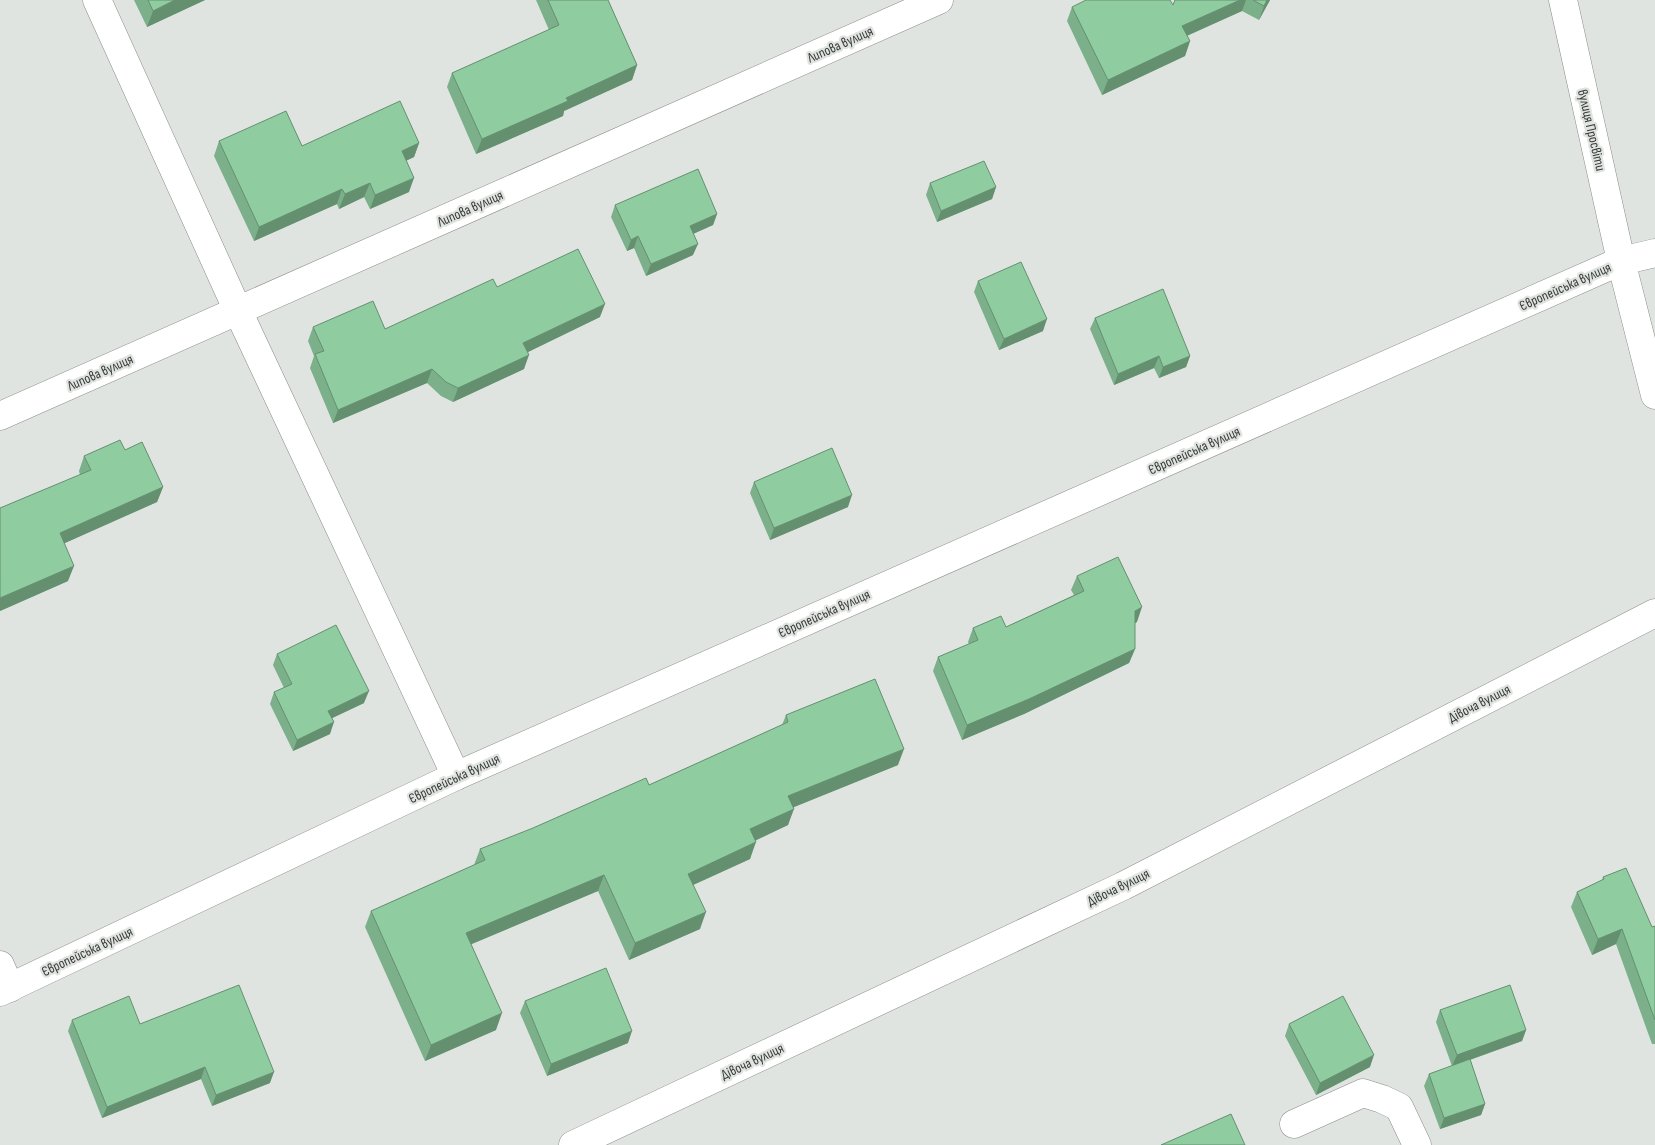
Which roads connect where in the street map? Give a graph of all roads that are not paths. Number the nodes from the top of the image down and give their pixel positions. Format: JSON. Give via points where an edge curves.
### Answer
{"nodes":[{"id":1,"x":96,"y":0,"type":"edge"},
{"id":2,"x":940,"y":0,"type":"edge"},
{"id":3,"x":1563,"y":0,"type":"edge"},
{"id":4,"x":1655,"y":253,"type":"edge"},
{"id":5,"x":1621,"y":261,"type":"junction"},
{"id":6,"x":238,"y":311,"type":"junction"},
{"id":7,"x":1655,"y":395,"type":"edge"},
{"id":8,"x":0,"y":416,"type":"edge"},
{"id":9,"x":1655,"y":613,"type":"edge"},
{"id":10,"x":456,"y":776,"type":"junction"},
{"id":11,"x":3,"y":981,"type":"edge"},
{"id":12,"x":1294,"y":1124,"type":"dead end"},
{"id":13,"x":573,"y":1145,"type":"edge"},
{"id":14,"x":1417,"y":1145,"type":"edge"}],
"edges":[{"from":1,"to":6,"type":"street"},
{"from":2,"to":6,"type":"street","name":"Липова вулиця"},
{"from":3,"to":5,"type":"street","name":"вулиця Просвіти"},
{"from":4,"to":5,"type":"street","name":"Європейська вулиця"},
{"from":5,"to":7,"type":"street","name":"вулиця Просвіти"},
{"from":5,"to":10,"type":"street","name":"Європейська вулиця"},
{"from":6,"to":8,"type":"street","name":"Липова вулиця"},
{"from":6,"to":10,"type":"street"},
{"from":9,"to":13,"type":"street","name":"Дівоча вулиця","via":[[1123,886]]},
{"from":10,"to":11,"type":"street","name":"Європейська вулиця"},
{"from":12,"to":14,"type":"street","via":[[1363,1093],[1398,1107]]}]}
